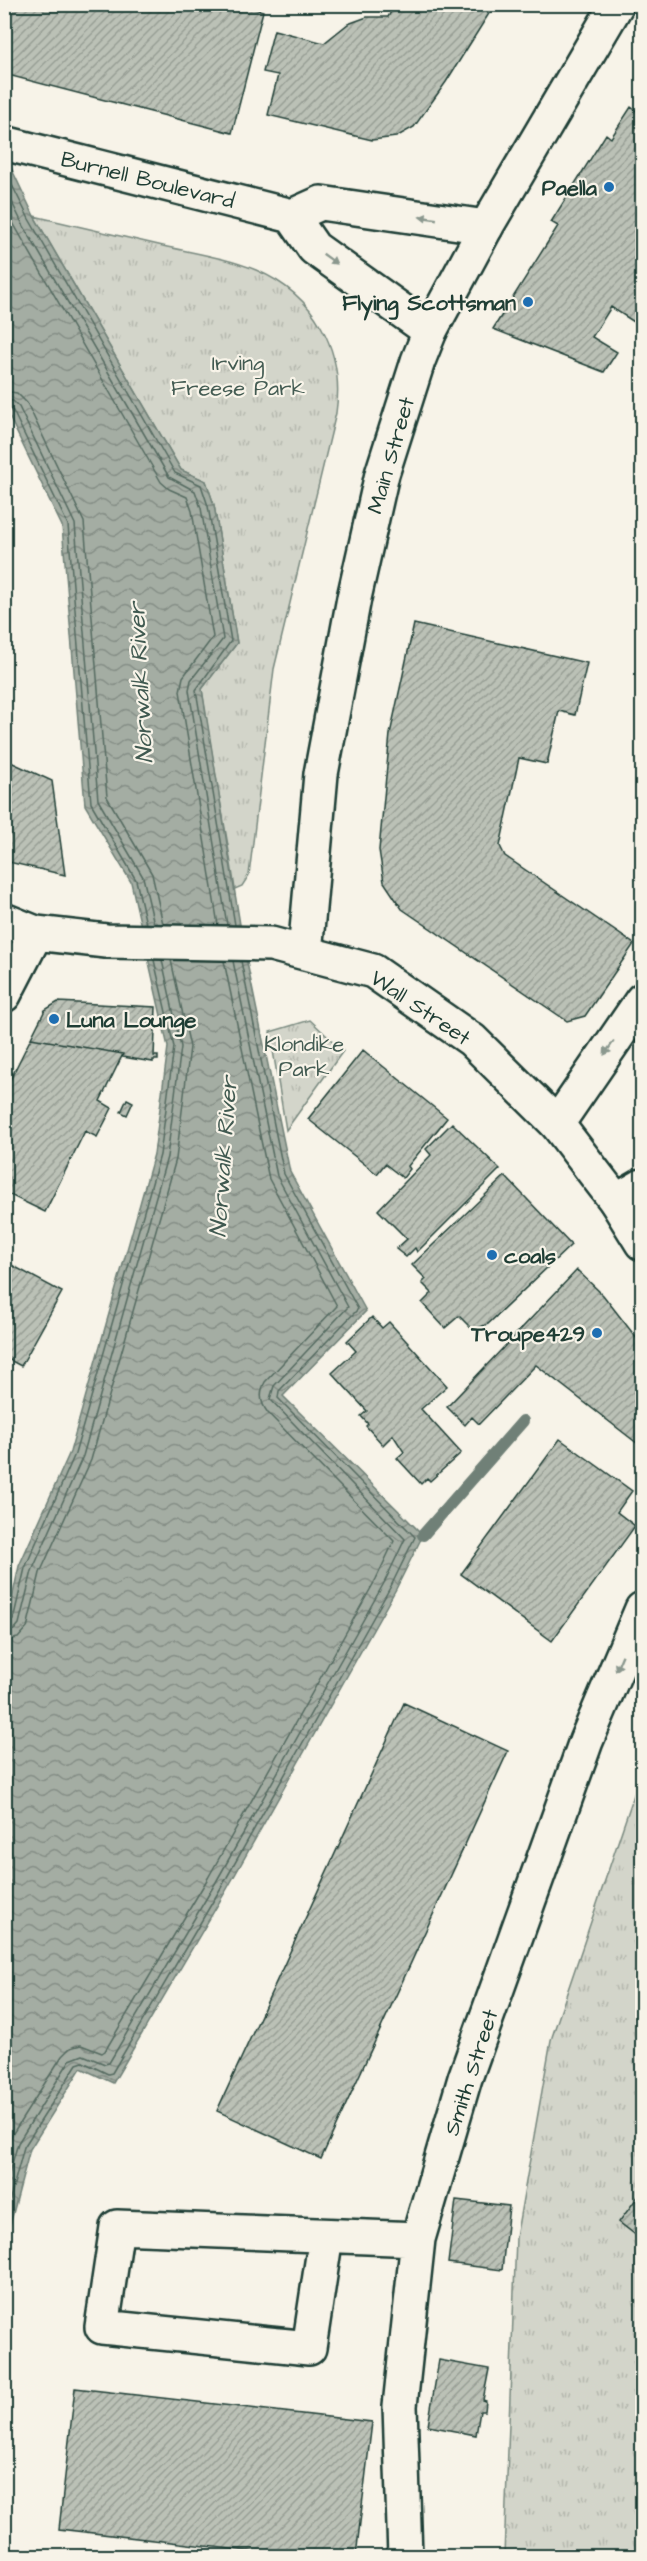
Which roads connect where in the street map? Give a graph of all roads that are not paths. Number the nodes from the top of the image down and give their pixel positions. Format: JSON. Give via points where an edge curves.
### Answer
{"nodes":[{"id":1,"x":617,"y":4,"type":"edge"},
{"id":2,"x":4,"y":143,"type":"edge"},
{"id":3,"x":292,"y":216,"type":"junction"},
{"id":4,"x":486,"y":227,"type":"junction"},
{"id":5,"x":430,"y":331,"type":"junction"},
{"id":6,"x":4,"y":920,"type":"edge"},
{"id":7,"x":36,"y":933,"type":"junction"},
{"id":8,"x":305,"y":953,"type":"junction"},
{"id":9,"x":4,"y":996,"type":"edge"},
{"id":10,"x":642,"y":1000,"type":"edge"},
{"id":11,"x":557,"y":1124,"type":"junction"},
{"id":12,"x":629,"y":1193,"type":"edge"},
{"id":13,"x":642,"y":1243,"type":"edge"},
{"id":14,"x":642,"y":1610,"type":"edge"},
{"id":15,"x":326,"y":2236,"type":"junction"},
{"id":16,"x":418,"y":2240,"type":"junction"},
{"id":17,"x":405,"y":2556,"type":"edge"}],
"edges":[{"from":1,"to":4,"type":"main road","name":"Main Street"},
{"from":2,"to":3,"type":"main road","name":"Burnell Boulevard"},
{"from":4,"to":3,"type":"main road","one_way":true,"via":[[321,203]]},
{"from":3,"to":5,"type":"main road","one_way":true,"via":[[314,248]]},
{"from":4,"to":5,"type":"main road","name":"Main Street"},
{"from":5,"to":8,"type":"main road","name":"Main Street","via":[[382,474],[354,598],[321,774]]},
{"from":6,"to":7,"type":"main road","name":"Wall Street"},
{"from":7,"to":8,"type":"main road","name":"Wall Street","via":[[106,941],[271,944]]},
{"from":7,"to":9,"type":"main road"},
{"from":8,"to":11,"type":"main road","name":"Wall Street","via":[[373,971],[472,1040]]},
{"from":10,"to":11,"type":"main road","one_way":true},
{"from":11,"to":12,"type":"main road","name":"Wall Street"},
{"from":12,"to":13,"type":"main road","name":"Wall Street"},
{"from":14,"to":16,"type":"main road","name":"Smith Street","one_way":true,"via":[[585,1741],[465,2078]]},
{"from":15,"to":15,"type":"main road","via":[[117,2227],[102,2327],[309,2348]]},
{"from":15,"to":16,"type":"main road"},
{"from":16,"to":17,"type":"main road","name":"Smith Street","via":[[400,2406]]}]}
